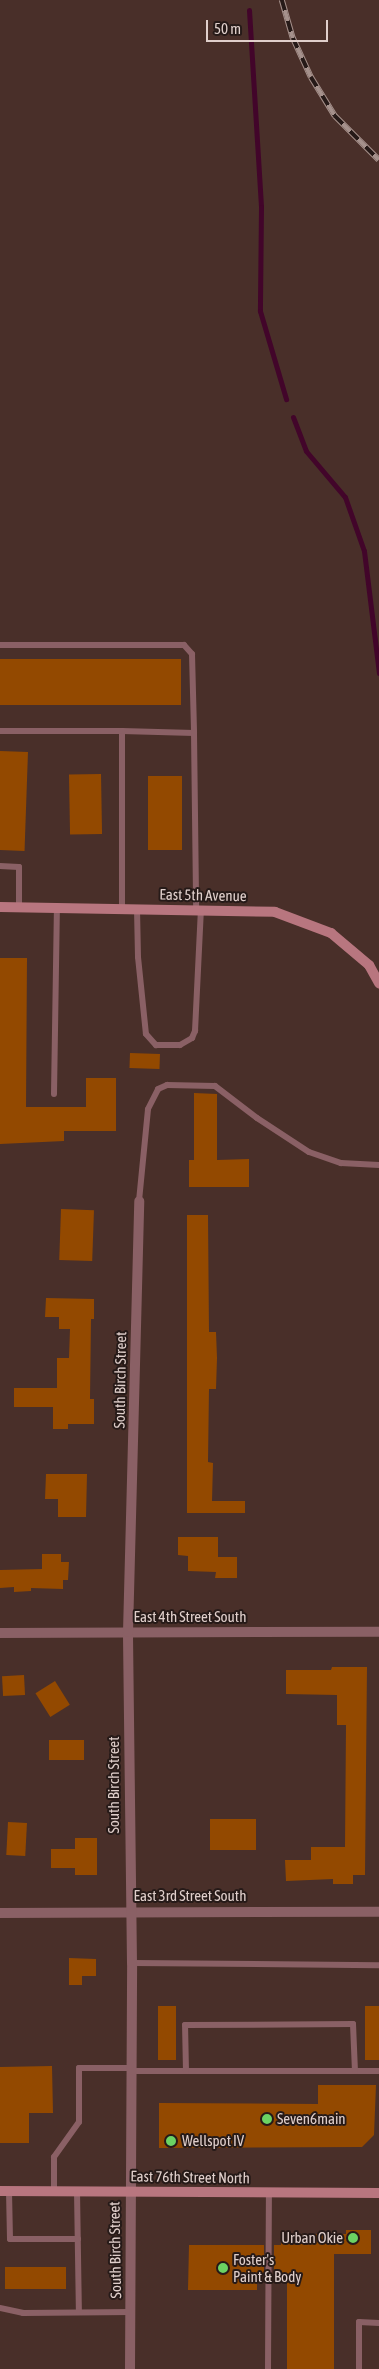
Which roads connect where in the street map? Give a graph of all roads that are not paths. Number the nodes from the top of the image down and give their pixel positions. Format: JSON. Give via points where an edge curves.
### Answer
{"nodes":[{"id":1,"x":0,"y":645,"type":"edge"},
{"id":2,"x":0,"y":731,"type":"edge"},
{"id":3,"x":122,"y":731,"type":"junction"},
{"id":4,"x":194,"y":733,"type":"junction"},
{"id":5,"x":0,"y":866,"type":"edge"},
{"id":6,"x":0,"y":907,"type":"edge"},
{"id":7,"x":19,"y":908,"type":"junction"},
{"id":8,"x":57,"y":908,"type":"junction"},
{"id":9,"x":122,"y":909,"type":"junction"},
{"id":10,"x":137,"y":909,"type":"junction"},
{"id":11,"x":199,"y":909,"type":"junction"},
{"id":12,"x":379,"y":982,"type":"edge"},
{"id":13,"x":54,"y":1094,"type":"dead end"},
{"id":14,"x":379,"y":1165,"type":"edge"},
{"id":15,"x":139,"y":1202,"type":"joint"},
{"id":16,"x":0,"y":1632,"type":"edge"},
{"id":17,"x":128,"y":1632,"type":"junction"},
{"id":18,"x":379,"y":1632,"type":"edge"},
{"id":19,"x":130,"y":1910,"type":"junction"},
{"id":20,"x":379,"y":1912,"type":"edge"},
{"id":21,"x":0,"y":1913,"type":"edge"},
{"id":22,"x":132,"y":1963,"type":"junction"},
{"id":23,"x":379,"y":1965,"type":"edge"},
{"id":24,"x":130,"y":2070,"type":"junction"},
{"id":25,"x":186,"y":2071,"type":"junction"},
{"id":26,"x":356,"y":2071,"type":"junction"},
{"id":27,"x":379,"y":2071,"type":"edge"},
{"id":28,"x":5,"y":2191,"type":"edge"},
{"id":29,"x":54,"y":2191,"type":"junction"},
{"id":30,"x":77,"y":2191,"type":"junction"},
{"id":31,"x":129,"y":2191,"type":"junction"},
{"id":32,"x":269,"y":2193,"type":"junction"},
{"id":33,"x":379,"y":2193,"type":"edge"},
{"id":34,"x":78,"y":2239,"type":"junction"},
{"id":35,"x":0,"y":2308,"type":"edge"},
{"id":36,"x":79,"y":2312,"type":"junction"},
{"id":37,"x":131,"y":2312,"type":"junction"},
{"id":38,"x":379,"y":2323,"type":"edge"},
{"id":39,"x":130,"y":2369,"type":"edge"},
{"id":40,"x":268,"y":2369,"type":"edge"},
{"id":41,"x":359,"y":2369,"type":"edge"}],
"edges":[{"from":1,"to":4,"type":"lane","via":[[184,645],[192,654]]},
{"from":2,"to":3,"type":"lane"},
{"from":3,"to":4,"type":"lane"},
{"from":3,"to":9,"type":"lane"},
{"from":4,"to":11,"type":"lane"},
{"from":5,"to":7,"type":"lane","via":[[19,866]]},
{"from":6,"to":7,"type":"street","name":"East 5th Avenue"},
{"from":7,"to":8,"type":"street","name":"East 5th Avenue"},
{"from":8,"to":9,"type":"street","name":"East 5th Avenue"},
{"from":8,"to":13,"type":"lane"},
{"from":9,"to":10,"type":"street","name":"East 5th Avenue"},
{"from":10,"to":11,"type":"street","name":"East 5th Avenue"},
{"from":10,"to":11,"type":"lane","via":[[146,1034],[156,1045],[180,1045],[192,1038],[195,1031]]},
{"from":11,"to":12,"type":"street","name":"East 5th Avenue","via":[[275,912],[306,921],[331,932],[352,948],[369,965]]},
{"from":14,"to":15,"type":"lane","via":[[341,1163],[309,1152],[215,1086],[167,1085],[158,1089],[148,1109]]},
{"from":15,"to":17,"type":"street","name":"South Birch Street"},
{"from":16,"to":17,"type":"street","name":"East 4th Street South"},
{"from":17,"to":18,"type":"street","name":"East 4th Street South"},
{"from":17,"to":19,"type":"street","name":"South Birch Street"},
{"from":19,"to":20,"type":"street","name":"East 3rd Street South"},
{"from":19,"to":21,"type":"street","name":"East 3rd Street South"},
{"from":19,"to":22,"type":"street","name":"South Birch Street"},
{"from":22,"to":23,"type":"lane"},
{"from":22,"to":24,"type":"street","name":"South Birch Street"},
{"from":24,"to":25,"type":"lane"},
{"from":24,"to":29,"type":"lane","via":[[79,2068],[79,2122],[54,2157]]},
{"from":24,"to":31,"type":"street","name":"South Birch Street"},
{"from":25,"to":26,"type":"lane"},
{"from":25,"to":26,"type":"lane","via":[[185,2025],[353,2024]]},
{"from":26,"to":27,"type":"lane"},
{"from":28,"to":29,"type":"street","name":"East 76th Street North"},
{"from":28,"to":34,"type":"lane","via":[[10,2239]]},
{"from":29,"to":30,"type":"street","name":"East 76th Street North"},
{"from":30,"to":31,"type":"street","name":"East 76th Street North"},
{"from":30,"to":34,"type":"lane"},
{"from":31,"to":32,"type":"street","name":"East 76th Street North"},
{"from":31,"to":37,"type":"street","name":"South Birch Street"},
{"from":32,"to":33,"type":"street","name":"East 76th Street North"},
{"from":32,"to":40,"type":"lane"},
{"from":34,"to":36,"type":"lane"},
{"from":35,"to":36,"type":"lane","via":[[23,2312]]},
{"from":36,"to":37,"type":"lane"},
{"from":37,"to":39,"type":"street","name":"South Birch Street"},
{"from":38,"to":41,"type":"lane","via":[[360,2322]]}]}
